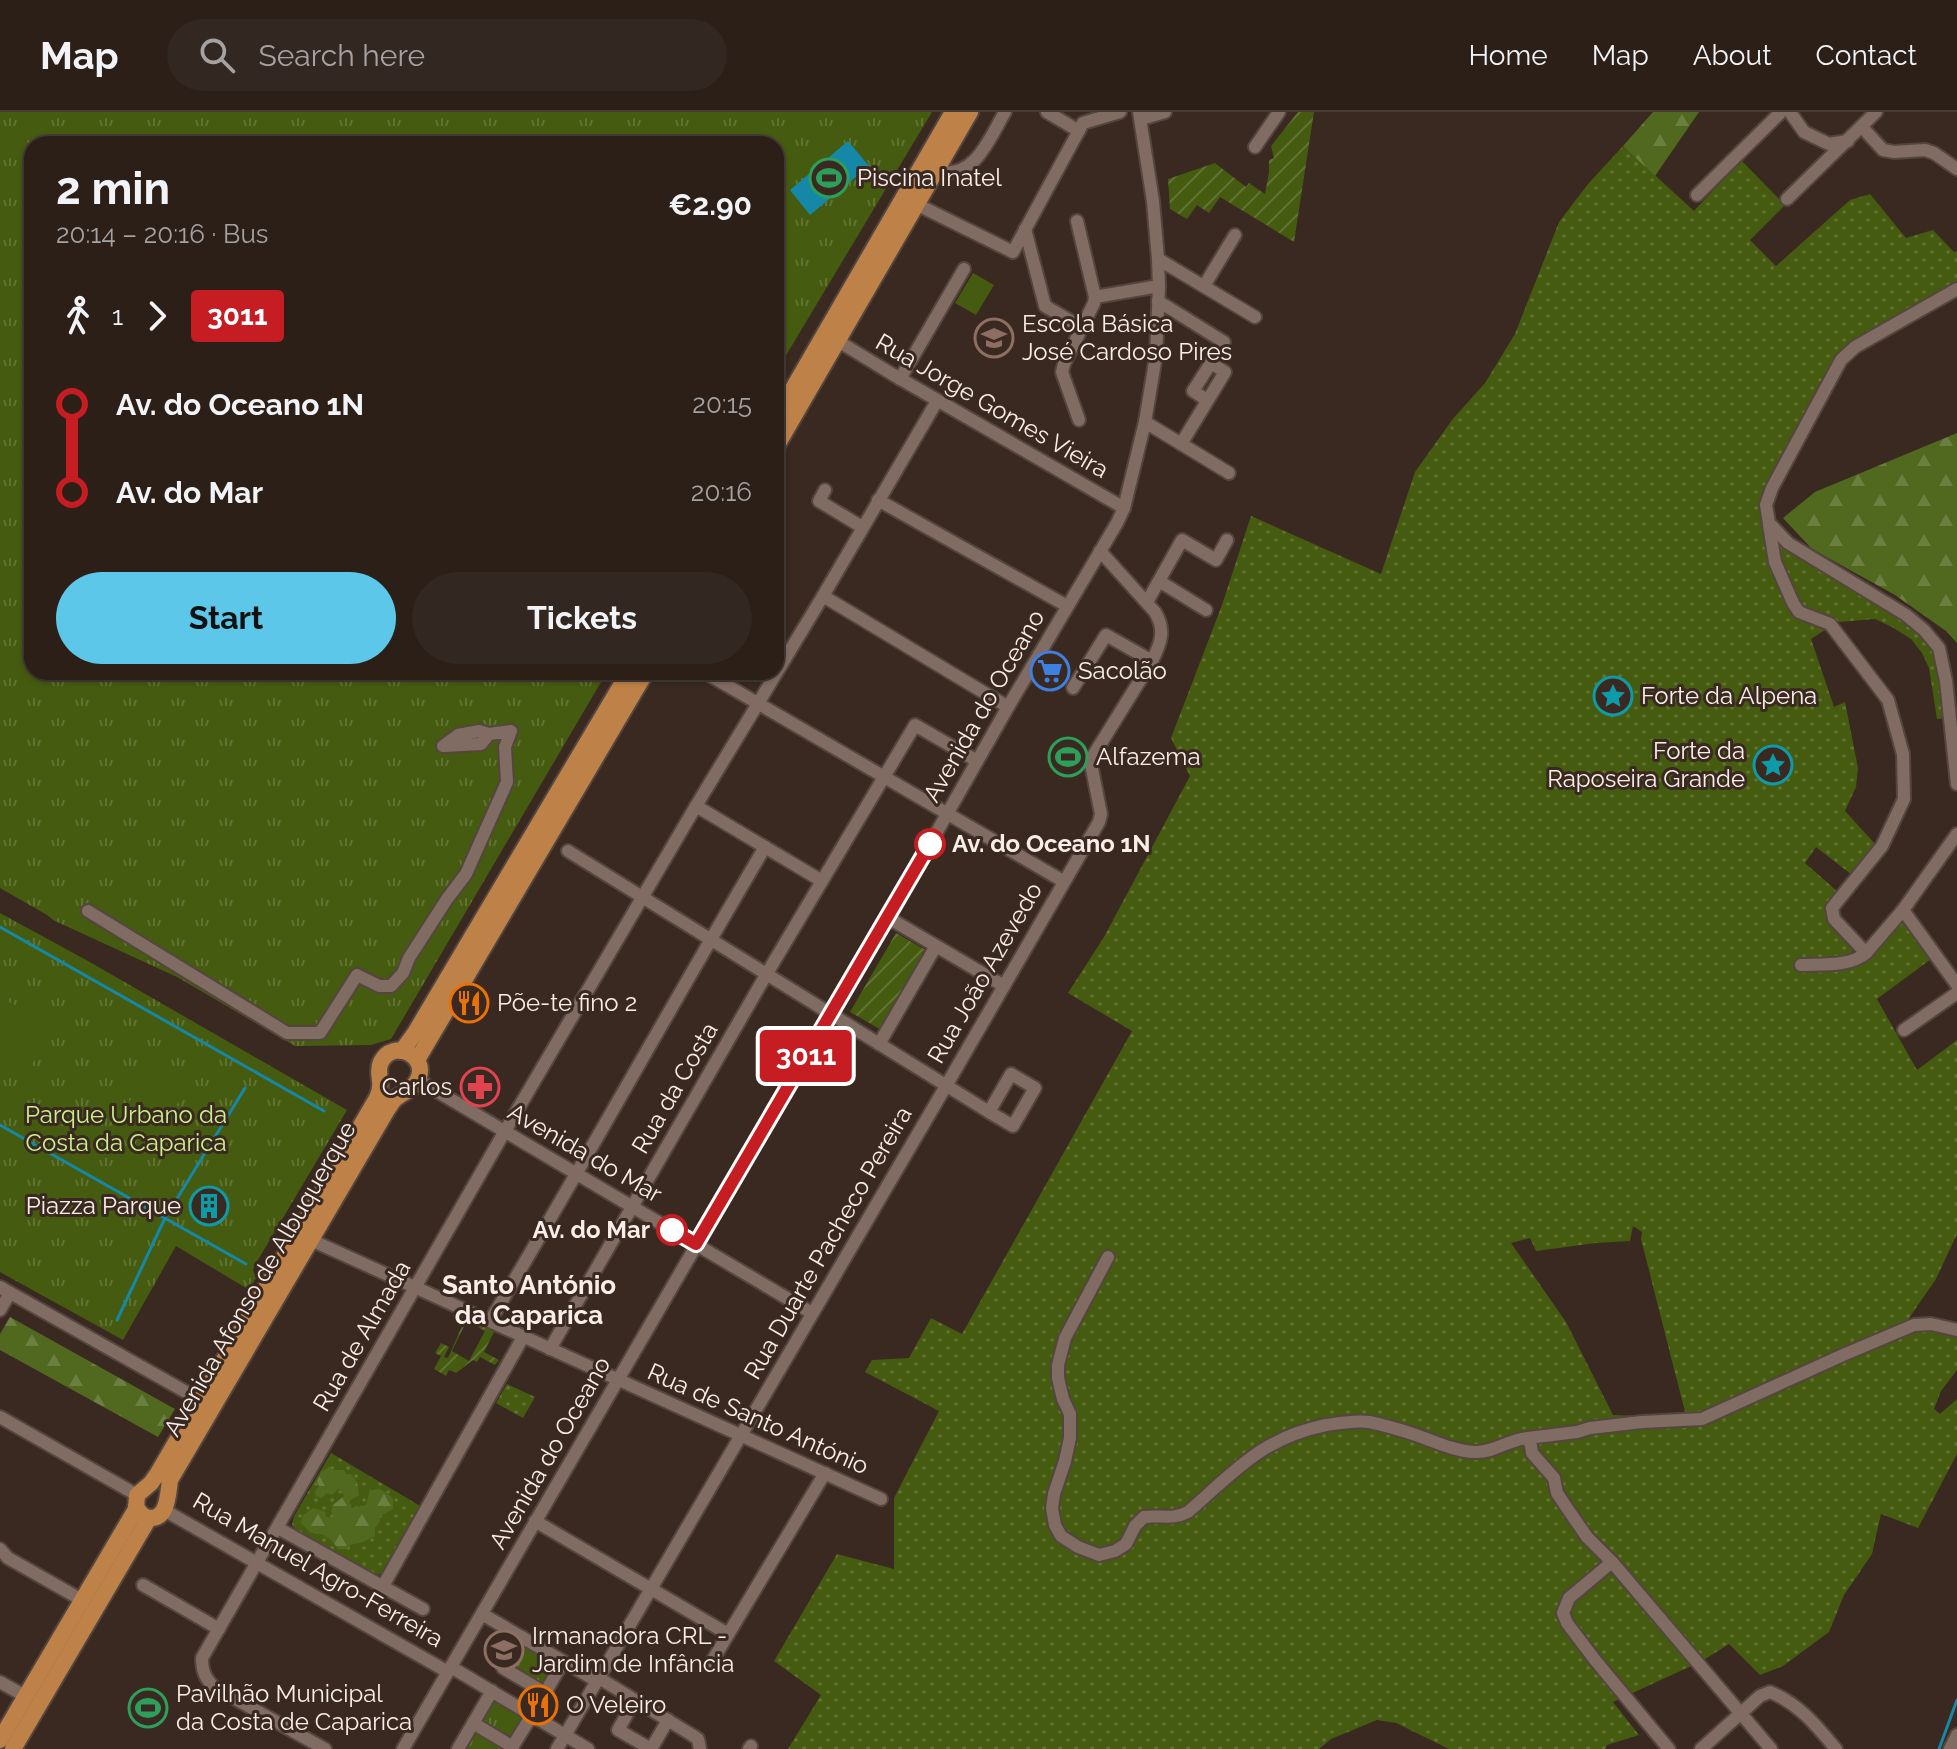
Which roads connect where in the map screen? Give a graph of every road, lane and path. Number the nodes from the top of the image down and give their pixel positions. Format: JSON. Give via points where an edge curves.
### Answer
{"nodes":[{"id":1,"x":953,"y":112,"type":"edge"},
{"id":2,"x":970,"y":112,"type":"edge"},
{"id":3,"x":1005,"y":112,"type":"edge"},
{"id":4,"x":1047,"y":112,"type":"edge"},
{"id":5,"x":1120,"y":112,"type":"edge"},
{"id":6,"x":1165,"y":112,"type":"edge"},
{"id":7,"x":1279,"y":112,"type":"edge"},
{"id":8,"x":1781,"y":112,"type":"edge"},
{"id":9,"x":1790,"y":112,"type":"edge"},
{"id":10,"x":1876,"y":112,"type":"edge"},
{"id":11,"x":1140,"y":116,"type":"edge"},
{"id":12,"x":1862,"y":127,"type":"junction"},
{"id":13,"x":1079,"y":131,"type":"junction"},
{"id":14,"x":1848,"y":141,"type":"junction"},
{"id":15,"x":1255,"y":147,"type":"dead end"},
{"id":16,"x":1957,"y":169,"type":"edge"},
{"id":17,"x":937,"y":171,"type":"junction"},
{"id":18,"x":1697,"y":195,"type":"dead end"},
{"id":19,"x":1787,"y":199,"type":"dead end"},
{"id":20,"x":916,"y":204,"type":"junction"},
{"id":21,"x":1077,"y":221,"type":"dead end"},
{"id":22,"x":1025,"y":229,"type":"junction"},
{"id":23,"x":1235,"y":235,"type":"dead end"},
{"id":24,"x":1158,"y":259,"type":"junction"},
{"id":25,"x":964,"y":269,"type":"dead end"},
{"id":26,"x":1159,"y":286,"type":"junction"},
{"id":27,"x":1204,"y":286,"type":"junction"},
{"id":28,"x":1957,"y":289,"type":"edge"},
{"id":29,"x":1095,"y":297,"type":"junction"},
{"id":30,"x":1158,"y":301,"type":"junction"},
{"id":31,"x":1255,"y":317,"type":"dead end"},
{"id":32,"x":1082,"y":328,"type":"junction"},
{"id":33,"x":838,"y":341,"type":"junction"},
{"id":34,"x":900,"y":379,"type":"junction"},
{"id":35,"x":937,"y":401,"type":"junction"},
{"id":36,"x":784,"y":404,"type":"edge"},
{"id":37,"x":1079,"y":420,"type":"dead end"},
{"id":38,"x":1145,"y":422,"type":"junction"},
{"id":39,"x":784,"y":433,"type":"edge"},
{"id":40,"x":1181,"y":444,"type":"junction"},
{"id":41,"x":1229,"y":473,"type":"dead end"},
{"id":42,"x":825,"y":490,"type":"dead end"},
{"id":43,"x":878,"y":500,"type":"junction"},
{"id":44,"x":1124,"y":508,"type":"junction"},
{"id":45,"x":1769,"y":523,"type":"junction"},
{"id":46,"x":862,"y":527,"type":"junction"},
{"id":47,"x":1227,"y":540,"type":"dead end"},
{"id":48,"x":1100,"y":551,"type":"junction"},
{"id":49,"x":1159,"y":581,"type":"junction"},
{"id":50,"x":823,"y":596,"type":"junction"},
{"id":51,"x":1147,"y":602,"type":"junction"},
{"id":52,"x":1067,"y":606,"type":"junction"},
{"id":53,"x":1206,"y":610,"type":"dead end"},
{"id":54,"x":784,"y":661,"type":"edge"},
{"id":55,"x":1152,"y":661,"type":"junction"},
{"id":56,"x":624,"y":680,"type":"edge"},
{"id":57,"x":641,"y":680,"type":"edge"},
{"id":58,"x":718,"y":680,"type":"edge"},
{"id":59,"x":773,"y":680,"type":"edge"},
{"id":60,"x":1073,"y":688,"type":"dead end"},
{"id":61,"x":758,"y":704,"type":"junction"},
{"id":62,"x":1008,"y":707,"type":"junction"},
{"id":63,"x":1954,"y":734,"type":"edge"},
{"id":64,"x":443,"y":746,"type":"dead end"},
{"id":65,"x":977,"y":761,"type":"junction"},
{"id":66,"x":884,"y":777,"type":"junction"},
{"id":67,"x":1957,"y":784,"type":"edge"},
{"id":68,"x":696,"y":806,"type":"junction"},
{"id":69,"x":948,"y":814,"type":"junction"},
{"id":70,"x":1957,"y":834,"type":"edge"},
{"id":71,"x":765,"y":847,"type":"junction"},
{"id":72,"x":568,"y":851,"type":"dead end"},
{"id":73,"x":822,"y":881,"type":"junction"},
{"id":74,"x":1063,"y":881,"type":"junction"},
{"id":75,"x":642,"y":899,"type":"junction"},
{"id":76,"x":1903,"y":910,"type":"junction"},
{"id":77,"x":88,"y":911,"type":"dead end"},
{"id":78,"x":887,"y":917,"type":"junction"},
{"id":79,"x":710,"y":940,"type":"junction"},
{"id":80,"x":936,"y":946,"type":"junction"},
{"id":81,"x":1866,"y":953,"type":"junction"},
{"id":82,"x":1801,"y":965,"type":"dead end"},
{"id":83,"x":766,"y":975,"type":"junction"},
{"id":84,"x":1957,"y":985,"type":"edge"},
{"id":85,"x":1004,"y":986,"type":"junction"},
{"id":86,"x":1957,"y":993,"type":"edge"},
{"id":87,"x":830,"y":1014,"type":"junction"},
{"id":88,"x":1904,"y":1030,"type":"dead end"},
{"id":89,"x":879,"y":1044,"type":"junction"},
{"id":90,"x":402,"y":1051,"type":"junction"},
{"id":91,"x":417,"y":1060,"type":"junction"},
{"id":92,"x":382,"y":1083,"type":"junction"},
{"id":93,"x":413,"y":1085,"type":"junction"},
{"id":94,"x":946,"y":1086,"type":"junction"},
{"id":95,"x":989,"y":1112,"type":"dead end"},
{"id":96,"x":505,"y":1131,"type":"junction"},
{"id":97,"x":578,"y":1174,"type":"junction"},
{"id":98,"x":632,"y":1206,"type":"junction"},
{"id":99,"x":311,"y":1240,"type":"junction"},
{"id":100,"x":696,"y":1244,"type":"junction"},
{"id":101,"x":1108,"y":1257,"type":"dead end"},
{"id":102,"x":415,"y":1288,"type":"junction"},
{"id":103,"x":5,"y":1290,"type":"edge"},
{"id":104,"x":0,"y":1310,"type":"edge"},
{"id":105,"x":812,"y":1313,"type":"junction"},
{"id":106,"x":490,"y":1321,"type":"junction"},
{"id":107,"x":1957,"y":1330,"type":"edge"},
{"id":108,"x":523,"y":1337,"type":"junction"},
{"id":109,"x":550,"y":1349,"type":"junction"},
{"id":110,"x":617,"y":1380,"type":"junction"},
{"id":111,"x":186,"y":1392,"type":"dead end"},
{"id":112,"x":0,"y":1417,"type":"edge"},
{"id":113,"x":741,"y":1435,"type":"junction"},
{"id":114,"x":1528,"y":1438,"type":"junction"},
{"id":115,"x":825,"y":1473,"type":"junction"},
{"id":116,"x":881,"y":1499,"type":"dead end"},
{"id":117,"x":149,"y":1503,"type":"junction"},
{"id":118,"x":535,"y":1521,"type":"junction"},
{"id":119,"x":278,"y":1528,"type":"junction"},
{"id":120,"x":0,"y":1549,"type":"edge"},
{"id":121,"x":1612,"y":1562,"type":"junction"},
{"id":122,"x":258,"y":1564,"type":"junction"},
{"id":123,"x":143,"y":1585,"type":"dead end"},
{"id":124,"x":383,"y":1586,"type":"junction"},
{"id":125,"x":651,"y":1588,"type":"junction"},
{"id":126,"x":82,"y":1600,"type":"junction"},
{"id":127,"x":423,"y":1609,"type":"dead end"},
{"id":128,"x":482,"y":1614,"type":"junction"},
{"id":129,"x":219,"y":1629,"type":"junction"},
{"id":130,"x":728,"y":1634,"type":"junction"},
{"id":131,"x":522,"y":1637,"type":"junction"},
{"id":132,"x":563,"y":1662,"type":"junction"},
{"id":133,"x":711,"y":1663,"type":"dead end"},
{"id":134,"x":450,"y":1669,"type":"junction"},
{"id":135,"x":598,"y":1679,"type":"junction"},
{"id":136,"x":0,"y":1682,"type":"edge"},
{"id":137,"x":492,"y":1691,"type":"junction"},
{"id":138,"x":25,"y":1696,"type":"junction"},
{"id":139,"x":635,"y":1700,"type":"junction"},
{"id":140,"x":1741,"y":1713,"type":"junction"},
{"id":141,"x":532,"y":1715,"type":"junction"},
{"id":142,"x":668,"y":1720,"type":"junction"},
{"id":143,"x":473,"y":1723,"type":"junction"},
{"id":144,"x":565,"y":1735,"type":"junction"},
{"id":145,"x":1957,"y":1735,"type":"edge"},
{"id":146,"x":0,"y":1740,"type":"edge"},
{"id":147,"x":512,"y":1748,"type":"edge"},
{"id":148,"x":13,"y":1749,"type":"edge"},
{"id":149,"x":325,"y":1749,"type":"edge"},
{"id":150,"x":403,"y":1749,"type":"edge"},
{"id":151,"x":458,"y":1749,"type":"edge"},
{"id":152,"x":557,"y":1749,"type":"edge"},
{"id":153,"x":588,"y":1749,"type":"edge"},
{"id":154,"x":700,"y":1749,"type":"edge"},
{"id":155,"x":1669,"y":1749,"type":"edge"},
{"id":156,"x":1701,"y":1749,"type":"edge"},
{"id":157,"x":1771,"y":1749,"type":"edge"},
{"id":158,"x":1836,"y":1749,"type":"edge"},
{"id":159,"x":1950,"y":1749,"type":"edge"}],
"edges":[{"from":1,"to":36,"type":"main road"},
{"from":2,"to":17,"type":"main road"},
{"from":3,"to":17,"type":"street","via":[[965,169]]},
{"from":4,"to":13,"type":"street"},
{"from":5,"to":13,"type":"street","via":[[1083,123]]},
{"from":6,"to":11,"type":"street"},
{"from":7,"to":15,"type":"street"},
{"from":8,"to":18,"type":"street"},
{"from":9,"to":14,"type":"street","via":[[1804,132],[1829,144]]},
{"from":10,"to":12,"type":"street"},
{"from":11,"to":24,"type":"street","name":"Avenida do Oceano"},
{"from":12,"to":14,"type":"street"},
{"from":12,"to":16,"type":"street","via":[[1883,150],[1925,150]]},
{"from":13,"to":22,"type":"street"},
{"from":14,"to":19,"type":"street"},
{"from":17,"to":20,"type":"main road"},
{"from":20,"to":22,"type":"street","via":[[1013,252]]},
{"from":20,"to":33,"type":"main road"},
{"from":21,"to":29,"type":"street"},
{"from":22,"to":32,"type":"street","via":[[1045,306]]},
{"from":23,"to":27,"type":"street"},
{"from":24,"to":26,"type":"street","name":"Avenida do Oceano"},
{"from":24,"to":27,"type":"street"},
{"from":25,"to":34,"type":"street"},
{"from":26,"to":29,"type":"street"},
{"from":26,"to":30,"type":"street","name":"Avenida do Oceano"},
{"from":27,"to":31,"type":"street"},
{"from":28,"to":45,"type":"street","via":[[1841,360],[1772,488],[1766,505]]},
{"from":29,"to":32,"type":"street"},
{"from":30,"to":38,"type":"street","name":"Avenida do Oceano"},
{"from":30,"to":40,"type":"street","via":[[1224,342],[1211,363],[1225,372]]},
{"from":32,"to":37,"type":"street","via":[[1062,372]]},
{"from":33,"to":34,"type":"street","name":"Rua Jorge Gomes Vieira"},
{"from":33,"to":39,"type":"main road"},
{"from":34,"to":35,"type":"street","name":"Rua Jorge Gomes Vieira"},
{"from":35,"to":43,"type":"street","name":"Rua de Almada"},
{"from":35,"to":44,"type":"street","name":"Rua Jorge Gomes Vieira"},
{"from":38,"to":40,"type":"street"},
{"from":38,"to":44,"type":"street","name":"Avenida do Oceano"},
{"from":40,"to":41,"type":"street"},
{"from":42,"to":46,"type":"street","via":[[819,501]]},
{"from":43,"to":46,"type":"street","name":"Rua de Almada"},
{"from":43,"to":52,"type":"street"},
{"from":44,"to":48,"type":"street","name":"Avenida do Oceano"},
{"from":45,"to":63,"type":"street","via":[[1788,544],[1924,630],[1939,648]]},
{"from":45,"to":81,"type":"street","via":[[1775,562],[1793,603],[1799,612],[1830,624],[1888,700],[1903,754],[1904,799],[1882,846],[1832,908],[1834,919]]},
{"from":46,"to":50,"type":"street","name":"Rua de Almada"},
{"from":47,"to":49,"type":"street","via":[[1216,560],[1182,540]]},
{"from":48,"to":51,"type":"street","name":"Rua João Azevedo"},
{"from":48,"to":52,"type":"street","name":"Avenida do Oceano"},
{"from":49,"to":51,"type":"street"},
{"from":49,"to":53,"type":"street"},
{"from":50,"to":54,"type":"street","name":"Rua de Almada"},
{"from":50,"to":62,"type":"street"},
{"from":51,"to":55,"type":"street","name":"Rua João Azevedo","via":[[1163,632]]},
{"from":52,"to":62,"type":"street","name":"Avenida do Oceano"},
{"from":55,"to":60,"type":"street","via":[[1106,635]]},
{"from":55,"to":74,"type":"street","name":"Rua João Azevedo","via":[[1093,756],[1101,814]]},
{"from":56,"to":90,"type":"main road","name":"Avenida Afonso de Albuquerque"},
{"from":57,"to":91,"type":"main road"},
{"from":58,"to":61,"type":"street"},
{"from":59,"to":61,"type":"street","name":"Rua de Almada"},
{"from":61,"to":66,"type":"street"},
{"from":61,"to":68,"type":"street","name":"Rua de Almada"},
{"from":62,"to":65,"type":"street","name":"Avenida do Oceano"},
{"from":63,"to":67,"type":"street"},
{"from":64,"to":77,"type":"street","via":[[458,735],[511,731],[505,747],[507,782],[466,874],[403,973],[391,986],[357,975],[320,1033],[287,1033]]},
{"from":65,"to":66,"type":"street","name":"Rua da Costa","via":[[915,725]]},
{"from":65,"to":69,"type":"street","name":"Avenida do Oceano"},
{"from":66,"to":69,"type":"street"},
{"from":66,"to":73,"type":"street","name":"Rua da Costa"},
{"from":68,"to":71,"type":"street"},
{"from":68,"to":75,"type":"street","name":"Rua de Almada"},
{"from":69,"to":74,"type":"street"},
{"from":69,"to":78,"type":"street","name":"Avenida do Oceano"},
{"from":70,"to":76,"type":"street"},
{"from":71,"to":73,"type":"street"},
{"from":71,"to":79,"type":"street"},
{"from":72,"to":75,"type":"street"},
{"from":73,"to":83,"type":"street","name":"Rua da Costa"},
{"from":74,"to":85,"type":"street","name":"Rua João Azevedo"},
{"from":75,"to":79,"type":"street"},
{"from":75,"to":96,"type":"street","name":"Rua de Almada"},
{"from":76,"to":81,"type":"street"},
{"from":76,"to":84,"type":"street"},
{"from":78,"to":80,"type":"street"},
{"from":78,"to":87,"type":"street","name":"Avenida do Oceano"},
{"from":79,"to":83,"type":"street"},
{"from":79,"to":97,"type":"street"},
{"from":80,"to":85,"type":"street"},
{"from":80,"to":89,"type":"street"},
{"from":81,"to":82,"type":"street","via":[[1850,961]]},
{"from":83,"to":87,"type":"street"},
{"from":83,"to":98,"type":"street","name":"Rua da Costa"},
{"from":85,"to":94,"type":"street","name":"Rua João Azevedo"},
{"from":86,"to":88,"type":"street"},
{"from":87,"to":89,"type":"street"},
{"from":87,"to":100,"type":"street","name":"Avenida do Oceano"},
{"from":89,"to":94,"type":"street"},
{"from":90,"to":91,"type":"main road"},
{"from":90,"to":92,"type":"main road","name":"Avenida Afonso de Albuquerque","via":[[384,1058],[379,1070]]},
{"from":91,"to":93,"type":"main road","via":[[420,1067]]},
{"from":92,"to":93,"type":"main road","via":[[397,1092]]},
{"from":92,"to":117,"type":"main road","name":"Avenida Afonso de Albuquerque","via":[[151,1483]]},
{"from":93,"to":96,"type":"street","name":"Avenida do Mar"},
{"from":93,"to":99,"type":"main road","name":"Avenida Afonso de Albuquerque","via":[[387,1110]]},
{"from":94,"to":95,"type":"street"},
{"from":94,"to":105,"type":"street","name":"Rua Duarte Pacheco Pereira"},
{"from":96,"to":97,"type":"street","name":"Avenida do Mar"},
{"from":96,"to":102,"type":"street","name":"Rua de Almada"},
{"from":97,"to":98,"type":"street","name":"Avenida do Mar"},
{"from":97,"to":106,"type":"street"},
{"from":98,"to":100,"type":"street","name":"Avenida do Mar"},
{"from":98,"to":109,"type":"street","name":"Rua da Costa"},
{"from":99,"to":102,"type":"street","name":"Rua de Santo António"},
{"from":99,"to":117,"type":"main road","name":"Avenida Afonso de Albuquerque","via":[[170,1480]]},
{"from":100,"to":105,"type":"street","name":"Avenida do Mar"},
{"from":100,"to":110,"type":"street","name":"Avenida do Oceano"},
{"from":101,"to":114,"type":"street","via":[[1065,1338],[1058,1365],[1070,1438],[1052,1508],[1061,1536],[1078,1547],[1099,1555],[1115,1551],[1144,1517],[1181,1516],[1264,1447],[1316,1427],[1370,1422],[1471,1452]]},
{"from":102,"to":106,"type":"street","name":"Rua de Santo António"},
{"from":102,"to":119,"type":"street","name":"Rua de Almada"},
{"from":103,"to":104,"type":"street"},
{"from":103,"to":111,"type":"street"},
{"from":105,"to":113,"type":"street","name":"Rua Duarte Pacheco Pereira"},
{"from":106,"to":108,"type":"street","name":"Rua de Santo António"},
{"from":107,"to":114,"type":"street","via":[[1914,1325],[1702,1419]]},
{"from":108,"to":109,"type":"street","name":"Rua de Santo António"},
{"from":108,"to":124,"type":"street"},
{"from":109,"to":110,"type":"street","name":"Rua de Santo António"},
{"from":110,"to":113,"type":"street","name":"Rua de Santo António"},
{"from":110,"to":118,"type":"street","name":"Avenida do Oceano"},
{"from":112,"to":117,"type":"street","name":"Rua Manuel Agro-Ferreira"},
{"from":113,"to":115,"type":"street","name":"Rua de Santo António"},
{"from":113,"to":125,"type":"street","name":"Rua Duarte Pacheco Pereira"},
{"from":114,"to":121,"type":"street","via":[[1567,1508]]},
{"from":115,"to":116,"type":"street","name":"Rua de Santo António"},
{"from":115,"to":130,"type":"street"},
{"from":117,"to":122,"type":"street","name":"Rua Manuel Agro-Ferreira"},
{"from":117,"to":126,"type":"main road","name":"Avenida Afonso de Albuquerque"},
{"from":117,"to":148,"type":"main road","name":"Avenida Afonso de Albuquerque"},
{"from":118,"to":125,"type":"street"},
{"from":118,"to":128,"type":"street","name":"Avenida do Oceano"},
{"from":119,"to":122,"type":"street","name":"Rua de Almada"},
{"from":119,"to":124,"type":"street"},
{"from":120,"to":126,"type":"street"},
{"from":121,"to":140,"type":"street"},
{"from":121,"to":155,"type":"street","via":[[1569,1598],[1563,1613]]},
{"from":122,"to":129,"type":"street","name":"Rua de Almada"},
{"from":122,"to":134,"type":"street","name":"Rua Manuel Agro-Ferreira"},
{"from":123,"to":129,"type":"street"},
{"from":124,"to":127,"type":"street"},
{"from":125,"to":130,"type":"street"},
{"from":125,"to":135,"type":"street","name":"Rua Duarte Pacheco Pereira"},
{"from":126,"to":138,"type":"main road","name":"Avenida Afonso de Albuquerque"},
{"from":128,"to":131,"type":"street"},
{"from":128,"to":134,"type":"street","name":"Avenida do Oceano"},
{"from":129,"to":149,"type":"street","name":"Rua de Almada","via":[[202,1658],[206,1679]]},
{"from":130,"to":133,"type":"street"},
{"from":131,"to":132,"type":"street"},
{"from":131,"to":132,"type":"street","via":[[503,1668],[545,1693]]},
{"from":132,"to":135,"type":"street"},
{"from":134,"to":137,"type":"street","name":"Rua Manuel Agro-Ferreira"},
{"from":134,"to":150,"type":"street","name":"Avenida do Oceano"},
{"from":135,"to":139,"type":"street"},
{"from":135,"to":144,"type":"street","name":"Rua Duarte Pacheco Pereira"},
{"from":136,"to":138,"type":"street"},
{"from":137,"to":141,"type":"street","name":"Rua Manuel Agro-Ferreira"},
{"from":137,"to":143,"type":"street"},
{"from":138,"to":146,"type":"main road","name":"Avenida Afonso de Albuquerque"},
{"from":139,"to":142,"type":"street"},
{"from":139,"to":142,"type":"street","via":[[618,1730],[651,1749]]},
{"from":140,"to":156,"type":"street"},
{"from":140,"to":157,"type":"street"},
{"from":140,"to":158,"type":"street","via":[[1770,1692],[1813,1722]]},
{"from":141,"to":144,"type":"street","name":"Rua Manuel Agro-Ferreira"},
{"from":141,"to":147,"type":"street"},
{"from":142,"to":154,"type":"street","via":[[698,1739]]},
{"from":143,"to":147,"type":"street"},
{"from":143,"to":151,"type":"street"},
{"from":144,"to":152,"type":"street","name":"Rua Duarte Pacheco Pereira"},
{"from":144,"to":153,"type":"street","name":"Rua Manuel Agro-Ferreira"},
{"from":145,"to":159,"type":"street"}]}
